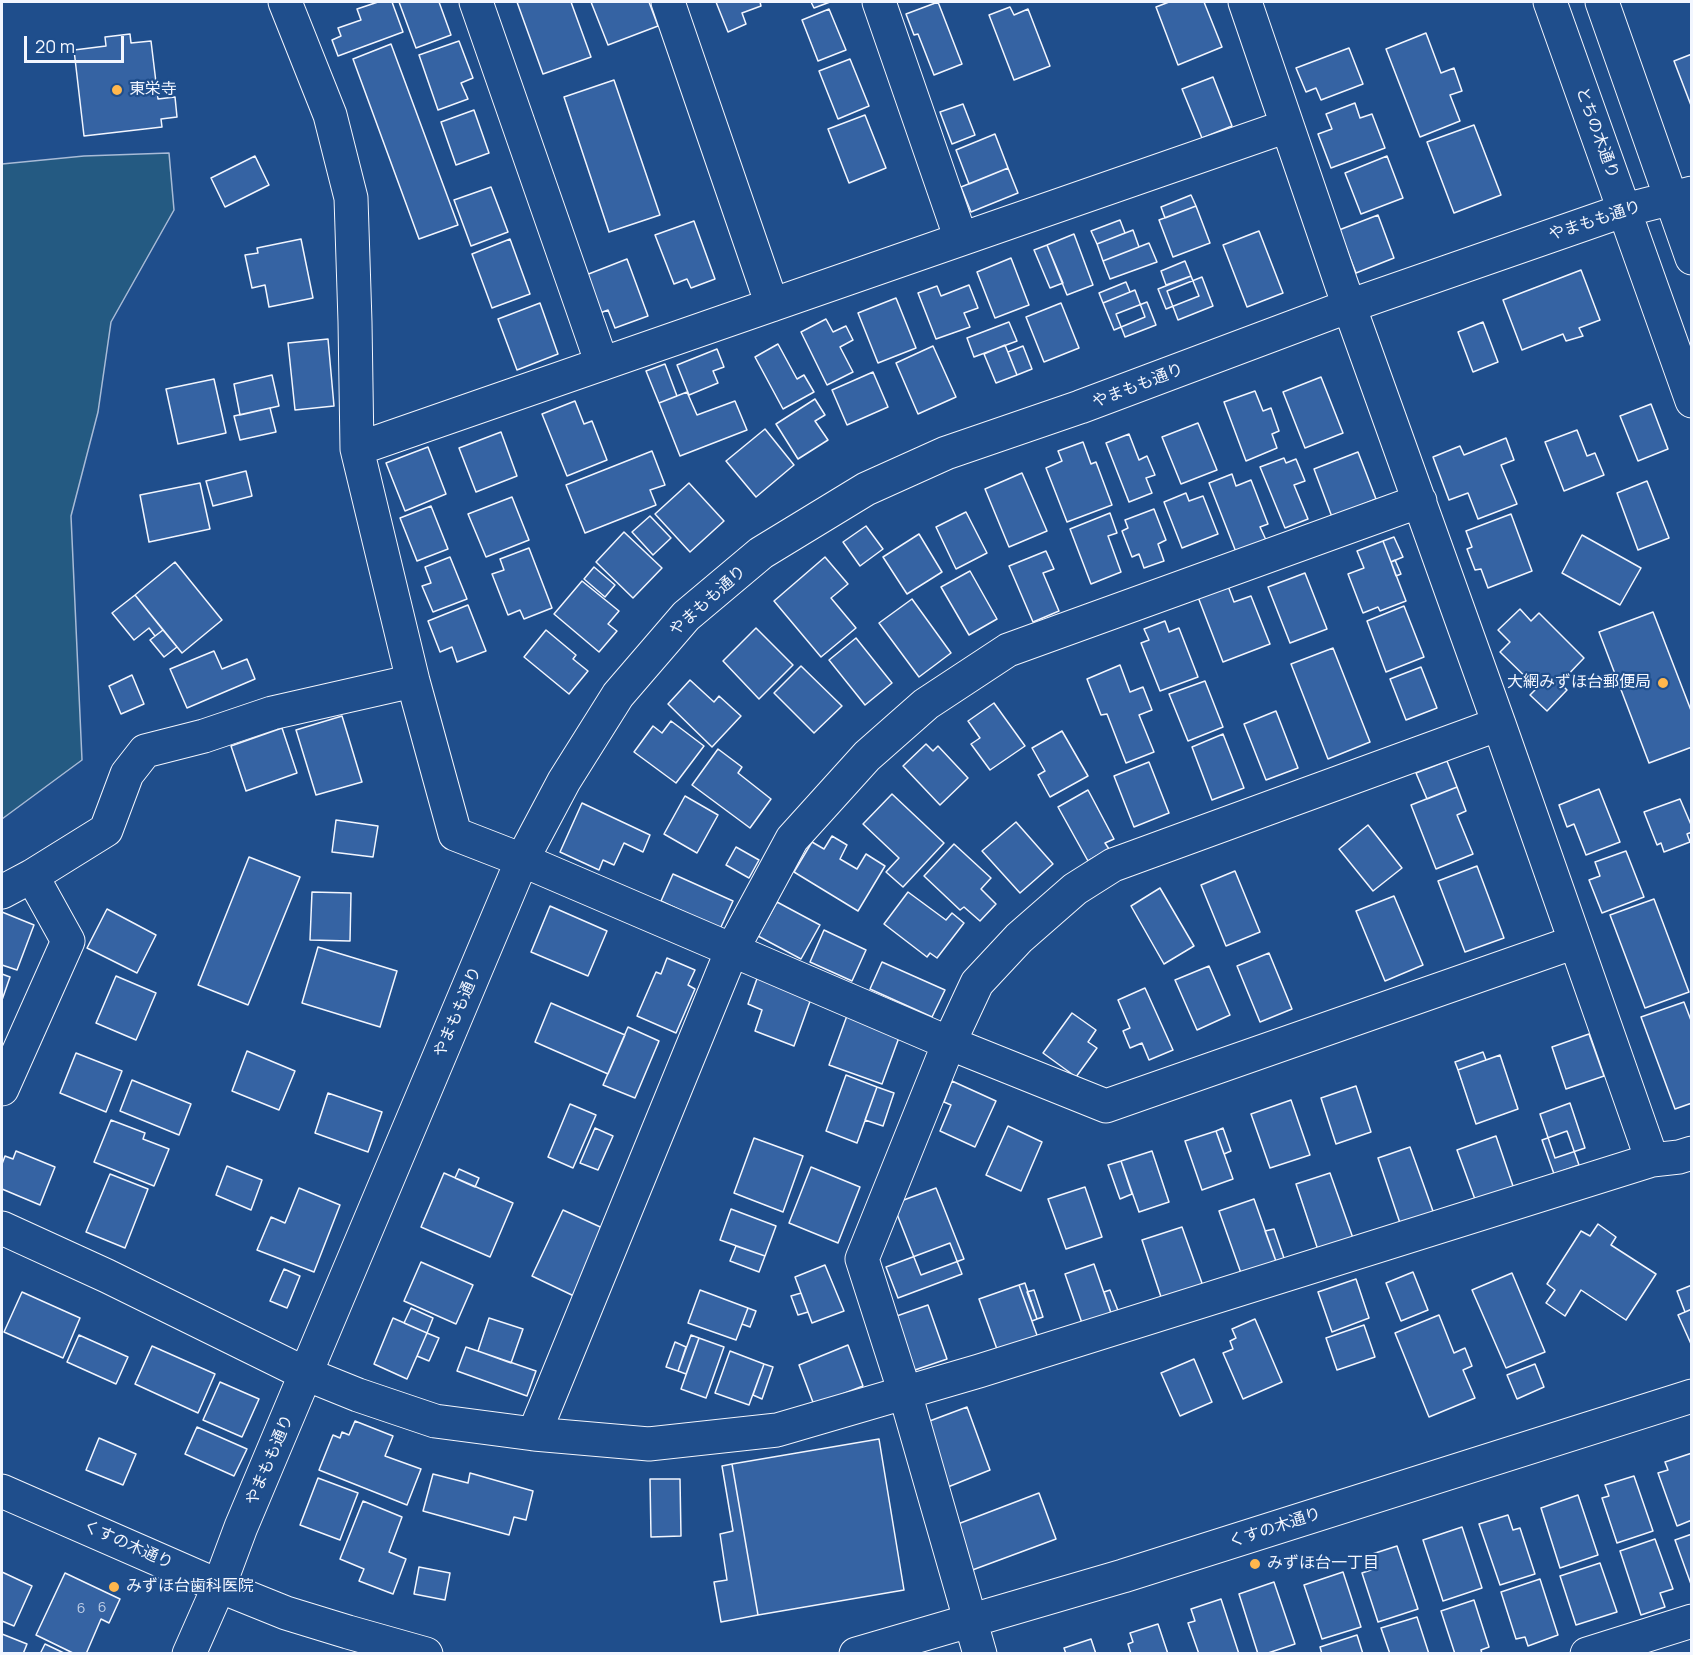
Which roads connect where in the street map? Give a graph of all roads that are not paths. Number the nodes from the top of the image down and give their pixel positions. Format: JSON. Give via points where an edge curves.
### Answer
{"nodes":[{"id":1,"x":285,"y":2,"type":"edge"},
{"id":2,"x":476,"y":2,"type":"edge"},
{"id":3,"x":668,"y":2,"type":"edge"},
{"id":4,"x":879,"y":2,"type":"edge"},
{"id":5,"x":1245,"y":2,"type":"edge"},
{"id":6,"x":1550,"y":2,"type":"edge"},
{"id":7,"x":1602,"y":2,"type":"edge"},
{"id":8,"x":1287,"y":126,"type":"junction"},
{"id":9,"x":1681,"y":196,"type":"edge"},
{"id":10,"x":1625,"y":210,"type":"junction"},
{"id":11,"x":961,"y":239,"type":"junction"},
{"id":12,"x":1692,"y":258,"type":"edge"},
{"id":13,"x":772,"y":305,"type":"junction"},
{"id":14,"x":1349,"y":306,"type":"junction"},
{"id":15,"x":602,"y":364,"type":"junction"},
{"id":16,"x":1692,"y":401,"type":"edge"},
{"id":17,"x":357,"y":449,"type":"junction"},
{"id":18,"x":1420,"y":501,"type":"junction"},
{"id":19,"x":413,"y":681,"type":"junction"},
{"id":20,"x":1499,"y":724,"type":"junction"},
{"id":21,"x":522,"y":860,"type":"junction"},
{"id":22,"x":32,"y":876,"type":"junction"},
{"id":23,"x":2,"y":892,"type":"edge"},
{"id":24,"x":1575,"y":942,"type":"junction"},
{"id":25,"x":732,"y":950,"type":"junction"},
{"id":26,"x":949,"y":1043,"type":"junction"},
{"id":27,"x":2,"y":1089,"type":"edge"},
{"id":28,"x":1692,"y":1153,"type":"edge"},
{"id":29,"x":1652,"y":1160,"type":"junction"},
{"id":30,"x":2,"y":1228,"type":"edge"},
{"id":31,"x":306,"y":1374,"type":"junction"},
{"id":32,"x":905,"y":1393,"type":"junction"},
{"id":33,"x":1692,"y":1396,"type":"edge"},
{"id":34,"x":534,"y":1434,"type":"junction"},
{"id":35,"x":2,"y":1491,"type":"edge"},
{"id":36,"x":219,"y":1586,"type":"junction"},
{"id":37,"x":970,"y":1621,"type":"junction"},
{"id":38,"x":1692,"y":1621,"type":"edge"},
{"id":39,"x":189,"y":1653,"type":"edge"},
{"id":40,"x":426,"y":1653,"type":"edge"},
{"id":41,"x":856,"y":1653,"type":"edge"},
{"id":42,"x":980,"y":1653,"type":"edge"},
{"id":43,"x":1587,"y":1653,"type":"edge"}],
"edges":[{"from":1,"to":17,"type":"street","via":[[330,115],[351,198]]},
{"from":2,"to":15,"type":"street"},
{"from":3,"to":13,"type":"street"},
{"from":4,"to":11,"type":"street"},
{"from":5,"to":8,"type":"street"},
{"from":6,"to":10,"type":"street","name":"とちの木通り"},
{"from":7,"to":9,"type":"street"},
{"from":8,"to":11,"type":"street"},
{"from":8,"to":14,"type":"street"},
{"from":9,"to":10,"type":"street","name":"やまもも通り"},
{"from":9,"to":12,"type":"street"},
{"from":10,"to":14,"type":"street","name":"やまもも通り"},
{"from":10,"to":16,"type":"street","name":"とちの木通り"},
{"from":11,"to":13,"type":"street"},
{"from":13,"to":15,"type":"street"},
{"from":14,"to":18,"type":"street"},
{"from":14,"to":21,"type":"street","name":"やまもも通り","via":[[946,453],[866,489],[761,553],[686,616],[618,695],[564,781]]},
{"from":15,"to":17,"type":"street"},
{"from":17,"to":19,"type":"street"},
{"from":18,"to":20,"type":"street"},
{"from":18,"to":25,"type":"street","via":[[1008,650],[926,705],[867,756],[792,839]]},
{"from":19,"to":21,"type":"street","via":[[455,834]]},
{"from":19,"to":22,"type":"street","via":[[272,713],[145,751],[127,774],[106,830]]},
{"from":20,"to":24,"type":"street"},
{"from":20,"to":26,"type":"street","via":[[1113,865],[1075,889],[1019,938],[977,983]]},
{"from":21,"to":25,"type":"street"},
{"from":21,"to":31,"type":"street","name":"やまもも通り"},
{"from":22,"to":23,"type":"street"},
{"from":22,"to":27,"type":"street","via":[[68,941]]},
{"from":24,"to":26,"type":"street","via":[[1106,1106]]},
{"from":24,"to":29,"type":"street"},
{"from":25,"to":26,"type":"street"},
{"from":25,"to":34,"type":"street"},
{"from":26,"to":32,"type":"street","via":[[862,1258]]},
{"from":28,"to":29,"type":"street"},
{"from":29,"to":32,"type":"street"},
{"from":30,"to":31,"type":"street"},
{"from":31,"to":34,"type":"street","via":[[435,1421]]},
{"from":31,"to":36,"type":"street","name":"やまもも通り"},
{"from":32,"to":34,"type":"street","via":[[777,1430],[649,1444]]},
{"from":32,"to":37,"type":"street"},
{"from":33,"to":37,"type":"street","name":"くすの木通り"},
{"from":35,"to":36,"type":"street","name":"くすの木通り"},
{"from":36,"to":39,"type":"street","name":"やまもも通り"},
{"from":36,"to":40,"type":"street","name":"くすの木通り","via":[[286,1613]]},
{"from":37,"to":41,"type":"street","name":"くすの木通り"},
{"from":37,"to":42,"type":"street"},
{"from":38,"to":43,"type":"street"}]}
